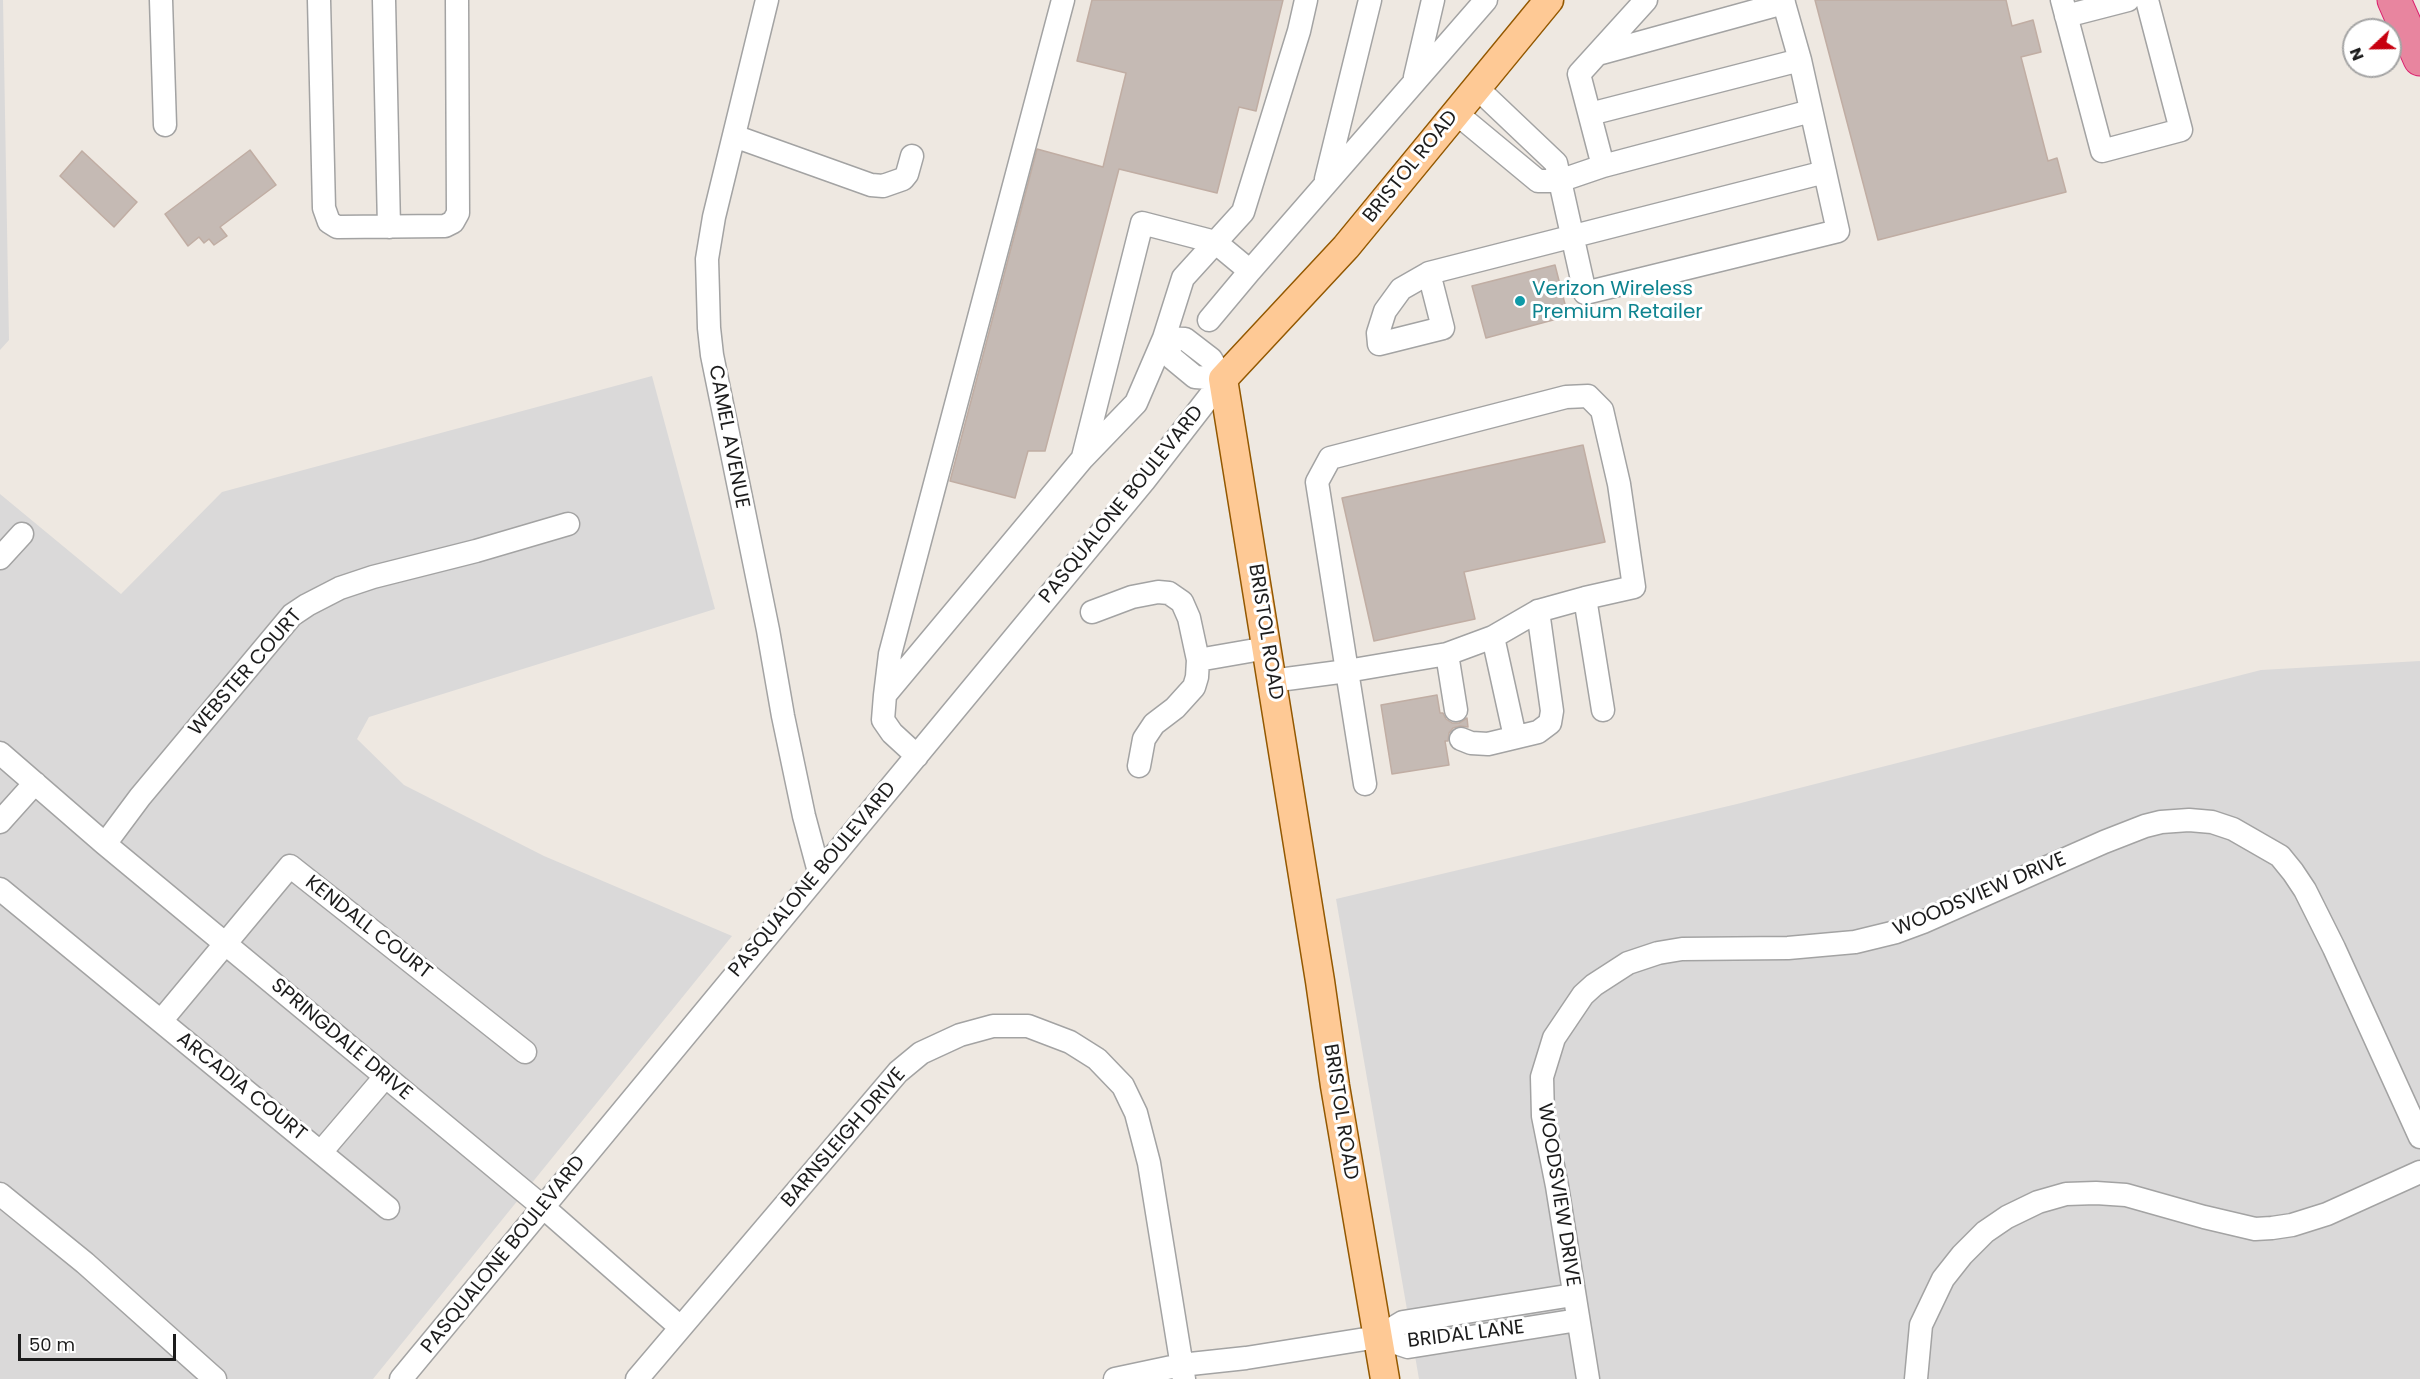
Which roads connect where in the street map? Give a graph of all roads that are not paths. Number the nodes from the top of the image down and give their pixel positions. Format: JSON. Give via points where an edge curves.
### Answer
{"nodes":[{"id":1,"x":161,"y":0,"type":"edge"},
{"id":2,"x":320,"y":0,"type":"edge"},
{"id":3,"x":384,"y":0,"type":"edge"},
{"id":4,"x":457,"y":0,"type":"edge"},
{"id":5,"x":767,"y":0,"type":"edge"},
{"id":6,"x":1063,"y":0,"type":"edge"},
{"id":7,"x":1306,"y":0,"type":"edge"},
{"id":8,"x":1370,"y":0,"type":"edge"},
{"id":9,"x":1433,"y":0,"type":"edge"},
{"id":10,"x":1486,"y":0,"type":"edge"},
{"id":11,"x":1549,"y":0,"type":"edge"},
{"id":12,"x":1646,"y":0,"type":"edge"},
{"id":13,"x":2128,"y":0,"type":"edge"},
{"id":14,"x":2147,"y":0,"type":"edge"},
{"id":15,"x":2394,"y":0,"type":"edge"},
{"id":16,"x":1784,"y":2,"type":"edge"},
{"id":17,"x":2064,"y":8,"type":"edge"},
{"id":18,"x":1598,"y":54,"type":"junction"},
{"id":19,"x":2420,"y":59,"type":"edge"},
{"id":20,"x":1800,"y":60,"type":"junction"},
{"id":21,"x":1414,"y":81,"type":"junction"},
{"id":22,"x":1477,"y":88,"type":"junction"},
{"id":23,"x":1811,"y":111,"type":"junction"},
{"id":24,"x":1456,"y":113,"type":"junction"},
{"id":25,"x":1590,"y":114,"type":"junction"},
{"id":26,"x":165,"y":125,"type":"dead end"},
{"id":27,"x":734,"y":136,"type":"junction"},
{"id":28,"x":912,"y":156,"type":"dead end"},
{"id":29,"x":1603,"y":166,"type":"junction"},
{"id":30,"x":1825,"y":171,"type":"junction"},
{"id":31,"x":1559,"y":181,"type":"junction"},
{"id":32,"x":1325,"y":184,"type":"junction"},
{"id":33,"x":389,"y":227,"type":"junction"},
{"id":34,"x":1571,"y":237,"type":"junction"},
{"id":35,"x":1215,"y":242,"type":"junction"},
{"id":36,"x":1250,"y":271,"type":"junction"},
{"id":37,"x":1429,"y":273,"type":"dead end"},
{"id":38,"x":1209,"y":320,"type":"dead end"},
{"id":39,"x":1164,"y":338,"type":"junction"},
{"id":40,"x":1223,"y":380,"type":"junction"},
{"id":41,"x":1083,"y":458,"type":"junction"},
{"id":42,"x":568,"y":524,"type":"dead end"},
{"id":43,"x":22,"y":534,"type":"dead end"},
{"id":44,"x":0,"y":558,"type":"edge"},
{"id":45,"x":1585,"y":597,"type":"junction"},
{"id":46,"x":1538,"y":611,"type":"junction"},
{"id":47,"x":1092,"y":612,"type":"dead end"},
{"id":48,"x":1493,"y":637,"type":"junction"},
{"id":49,"x":1267,"y":648,"type":"junction"},
{"id":50,"x":1447,"y":654,"type":"junction"},
{"id":51,"x":1198,"y":660,"type":"junction"},
{"id":52,"x":1347,"y":671,"type":"junction"},
{"id":53,"x":1271,"y":681,"type":"junction"},
{"id":54,"x":885,"y":695,"type":"junction"},
{"id":55,"x":1456,"y":710,"type":"dead end"},
{"id":56,"x":1603,"y":710,"type":"dead end"},
{"id":57,"x":1515,"y":737,"type":"junction"},
{"id":58,"x":1461,"y":738,"type":"dead end"},
{"id":59,"x":0,"y":753,"type":"edge"},
{"id":60,"x":917,"y":756,"type":"junction"},
{"id":61,"x":1138,"y":766,"type":"dead end"},
{"id":62,"x":35,"y":783,"type":"junction"},
{"id":63,"x":1365,"y":784,"type":"dead end"},
{"id":64,"x":0,"y":822,"type":"edge"},
{"id":65,"x":105,"y":844,"type":"junction"},
{"id":66,"x":819,"y":872,"type":"junction"},
{"id":67,"x":0,"y":889,"type":"edge"},
{"id":68,"x":226,"y":944,"type":"junction"},
{"id":69,"x":161,"y":1021,"type":"junction"},
{"id":70,"x":525,"y":1052,"type":"dead end"},
{"id":71,"x":385,"y":1077,"type":"junction"},
{"id":72,"x":2420,"y":1137,"type":"edge"},
{"id":73,"x":321,"y":1152,"type":"junction"},
{"id":74,"x":2420,"y":1172,"type":"edge"},
{"id":75,"x":0,"y":1194,"type":"edge"},
{"id":76,"x":543,"y":1207,"type":"junction"},
{"id":77,"x":388,"y":1208,"type":"dead end"},
{"id":78,"x":1574,"y":1294,"type":"junction"},
{"id":79,"x":1578,"y":1320,"type":"junction"},
{"id":80,"x":680,"y":1327,"type":"junction"},
{"id":81,"x":1377,"y":1337,"type":"junction"},
{"id":82,"x":1182,"y":1372,"type":"edge"},
{"id":83,"x":215,"y":1379,"type":"edge"},
{"id":84,"x":401,"y":1379,"type":"edge"},
{"id":85,"x":637,"y":1379,"type":"edge"},
{"id":86,"x":1115,"y":1379,"type":"edge"},
{"id":87,"x":1385,"y":1379,"type":"edge"},
{"id":88,"x":1588,"y":1379,"type":"edge"},
{"id":89,"x":1916,"y":1379,"type":"edge"}],
"edges":[{"from":1,"to":26,"type":"street"},
{"from":2,"to":33,"type":"street","via":[[324,208],[329,222],[337,228]]},
{"from":3,"to":33,"type":"street"},
{"from":4,"to":33,"type":"street","via":[[458,213],[445,226]]},
{"from":5,"to":27,"type":"street","name":"CAMEL AVENUE"},
{"from":6,"to":54,"type":"street","via":[[890,654]]},
{"from":7,"to":35,"type":"street","via":[[1242,212]]},
{"from":8,"to":32,"type":"street"},
{"from":9,"to":21,"type":"street"},
{"from":10,"to":21,"type":"street"},
{"from":11,"to":22,"type":"main road","name":"BRISTOL ROAD"},
{"from":12,"to":18,"type":"street"},
{"from":13,"to":17,"type":"street"},
{"from":14,"to":17,"type":"street","via":[[2181,130],[2102,152]]},
{"from":15,"to":19,"type":"highway"},
{"from":16,"to":18,"type":"street"},
{"from":16,"to":20,"type":"street"},
{"from":18,"to":25,"type":"street","via":[[1580,74]]},
{"from":20,"to":23,"type":"street"},
{"from":20,"to":25,"type":"street"},
{"from":21,"to":32,"type":"street"},
{"from":22,"to":24,"type":"main road","name":"BRISTOL ROAD"},
{"from":22,"to":31,"type":"street","via":[[1556,163]]},
{"from":23,"to":29,"type":"street"},
{"from":23,"to":30,"type":"street"},
{"from":24,"to":31,"type":"street","via":[[1538,181]]},
{"from":24,"to":40,"type":"main road","name":"BRISTOL ROAD","via":[[1346,247]]},
{"from":25,"to":29,"type":"street"},
{"from":27,"to":28,"type":"street","via":[[871,185],[883,186],[903,179]]},
{"from":27,"to":66,"type":"street","name":"CAMEL AVENUE","via":[[707,259],[711,346],[783,716]]},
{"from":29,"to":31,"type":"street"},
{"from":30,"to":34,"type":"street"},
{"from":30,"to":34,"type":"street","via":[[1838,231],[1585,293]]},
{"from":31,"to":34,"type":"street"},
{"from":32,"to":36,"type":"street"},
{"from":34,"to":37,"type":"street"},
{"from":35,"to":36,"type":"street"},
{"from":35,"to":39,"type":"street","via":[[1183,278]]},
{"from":35,"to":41,"type":"street","via":[[1143,223]]},
{"from":36,"to":38,"type":"street"},
{"from":39,"to":40,"type":"street","via":[[1172,358],[1195,377]]},
{"from":39,"to":41,"type":"street","via":[[1136,403]]},
{"from":40,"to":49,"type":"main road","name":"BRISTOL ROAD"},
{"from":40,"to":60,"type":"street","name":"PASQUALONE BOULEVARD"},
{"from":41,"to":54,"type":"street"},
{"from":42,"to":65,"type":"street","name":"WEBSTER COURT","via":[[373,577],[340,588],[292,615]]},
{"from":43,"to":44,"type":"street"},
{"from":45,"to":46,"type":"street"},
{"from":45,"to":52,"type":"street","via":[[1634,587],[1619,484],[1602,410],[1588,396],[1566,397],[1330,458],[1317,482]]},
{"from":45,"to":56,"type":"street"},
{"from":46,"to":48,"type":"street"},
{"from":46,"to":57,"type":"street","via":[[1552,711],[1550,723],[1538,732]]},
{"from":47,"to":51,"type":"street","via":[[1132,597],[1169,593],[1182,602],[1189,618]]},
{"from":48,"to":50,"type":"street"},
{"from":48,"to":57,"type":"street"},
{"from":49,"to":51,"type":"street"},
{"from":49,"to":53,"type":"main road","name":"BRISTOL ROAD"},
{"from":50,"to":52,"type":"street"},
{"from":50,"to":55,"type":"street"},
{"from":51,"to":61,"type":"street","via":[[1194,687],[1144,739]]},
{"from":52,"to":53,"type":"street"},
{"from":52,"to":63,"type":"street"},
{"from":53,"to":81,"type":"main road","name":"BRISTOL ROAD"},
{"from":54,"to":60,"type":"street","via":[[883,720]]},
{"from":57,"to":58,"type":"street","via":[[1488,744]]},
{"from":59,"to":62,"type":"street","name":"SPRINGDALE DRIVE"},
{"from":60,"to":66,"type":"street","name":"PASQUALONE BOULEVARD"},
{"from":62,"to":64,"type":"street"},
{"from":62,"to":65,"type":"street","name":"SPRINGDALE DRIVE"},
{"from":65,"to":68,"type":"street","name":"SPRINGDALE DRIVE"},
{"from":66,"to":76,"type":"street","name":"PASQUALONE BOULEVARD"},
{"from":67,"to":69,"type":"street","name":"ARCADIA COURT"},
{"from":68,"to":69,"type":"street","name":"ARCADIA COURT"},
{"from":68,"to":70,"type":"street","name":"KENDALL COURT","via":[[290,866]]},
{"from":68,"to":71,"type":"street","name":"SPRINGDALE DRIVE"},
{"from":69,"to":73,"type":"street","name":"ARCADIA COURT"},
{"from":71,"to":73,"type":"street","name":"ARCADIA COURT"},
{"from":71,"to":76,"type":"street","name":"SPRINGDALE DRIVE"},
{"from":72,"to":78,"type":"street","name":"WOODSVIEW DRIVE","via":[[2334,948],[2305,890],[2280,856],[2233,829],[2212,822],[2161,822],[2104,842],[1896,932],[1855,942],[1788,948],[1658,952],[1628,963],[1594,985],[1554,1038],[1542,1077],[1543,1116]]},
{"from":73,"to":77,"type":"street","name":"ARCADIA COURT"},
{"from":74,"to":89,"type":"street","via":[[2327,1214],[2272,1228],[2204,1217],[2126,1195],[2066,1194],[2038,1202],[1985,1232],[1944,1279],[1921,1325]]},
{"from":75,"to":83,"type":"street","via":[[85,1263]]},
{"from":76,"to":80,"type":"street","name":"SPRINGDALE DRIVE"},
{"from":76,"to":84,"type":"street","name":"PASQUALONE BOULEVARD"},
{"from":78,"to":79,"type":"street","name":"WOODSVIEW DRIVE"},
{"from":78,"to":81,"type":"street","name":"BRIDAL LANE","via":[[1403,1322]]},
{"from":79,"to":81,"type":"street","name":"BRIDAL LANE","via":[[1407,1347]]},
{"from":79,"to":88,"type":"street","name":"WOODSVIEW DRIVE"},
{"from":80,"to":82,"type":"street","name":"BARNSLEIGH DRIVE","via":[[898,1072],[921,1053],[960,1035],[993,1026],[1028,1026],[1070,1042],[1097,1059],[1123,1086],[1136,1113],[1149,1163]]},
{"from":80,"to":85,"type":"street","name":"BARNSLEIGH DRIVE"},
{"from":81,"to":82,"type":"street"},
{"from":81,"to":87,"type":"main road","name":"BRISTOL ROAD"},
{"from":82,"to":86,"type":"street"}]}
